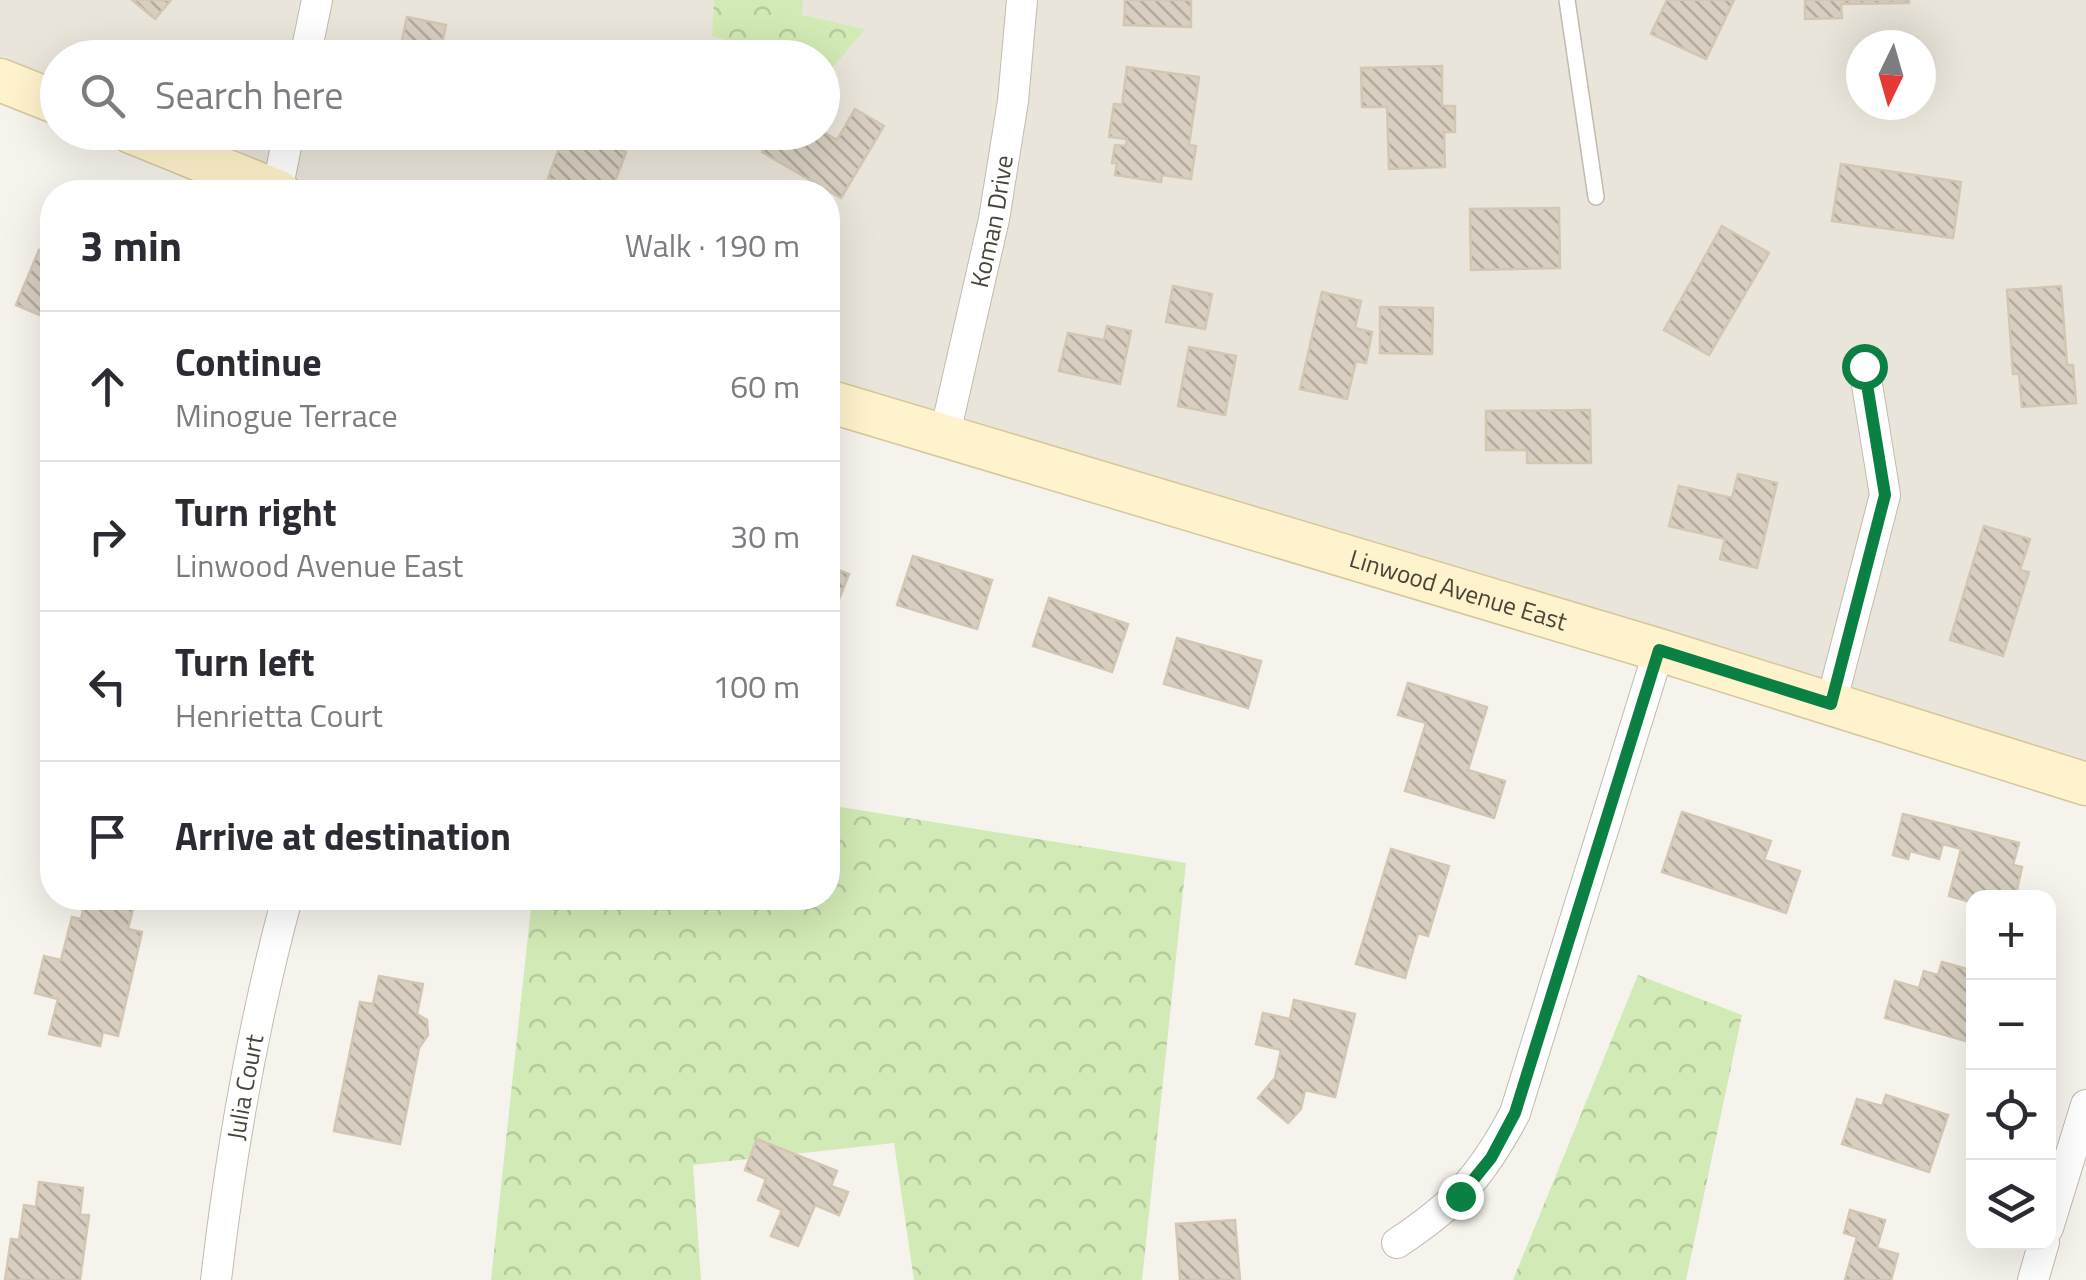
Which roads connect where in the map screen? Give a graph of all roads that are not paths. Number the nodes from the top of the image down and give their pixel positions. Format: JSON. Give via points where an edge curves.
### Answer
{"nodes":[{"id":1,"x":317,"y":0,"type":"edge"},
{"id":2,"x":1022,"y":0,"type":"edge"},
{"id":3,"x":1567,"y":0,"type":"edge"},
{"id":4,"x":309,"y":40,"type":"edge"},
{"id":5,"x":0,"y":80,"type":"edge"},
{"id":6,"x":40,"y":96,"type":"edge"},
{"id":7,"x":175,"y":150,"type":"edge"},
{"id":8,"x":286,"y":150,"type":"edge"},
{"id":9,"x":249,"y":180,"type":"edge"},
{"id":10,"x":280,"y":180,"type":"edge"},
{"id":11,"x":1596,"y":196,"type":"dead end"},
{"id":12,"x":1864,"y":366,"type":"dead end"},
{"id":13,"x":840,"y":405,"type":"edge"},
{"id":14,"x":944,"y":438,"type":"junction"},
{"id":15,"x":1659,"y":650,"type":"junction"},
{"id":16,"x":1831,"y":704,"type":"junction"},
{"id":17,"x":2086,"y":784,"type":"edge"},
{"id":18,"x":283,"y":910,"type":"edge"},
{"id":19,"x":2086,"y":1105,"type":"edge"},
{"id":20,"x":2056,"y":1202,"type":"edge"},
{"id":21,"x":1396,"y":1243,"type":"dead end"},
{"id":22,"x":2042,"y":1250,"type":"edge"},
{"id":23,"x":216,"y":1280,"type":"edge"},
{"id":24,"x":2033,"y":1280,"type":"edge"}],
"edges":[{"from":1,"to":4,"type":"street"},
{"from":2,"to":14,"type":"street","name":"Koman Drive","via":[[994,219]]},
{"from":3,"to":11,"type":"lane"},
{"from":5,"to":6,"type":"main road"},
{"from":7,"to":9,"type":"main road"},
{"from":8,"to":10,"type":"street"},
{"from":12,"to":16,"type":"street","via":[[1885,495]]},
{"from":13,"to":14,"type":"main road","name":"Linwood Avenue East"},
{"from":14,"to":15,"type":"main road","name":"Linwood Avenue East"},
{"from":15,"to":16,"type":"main road","name":"Linwood Avenue East"},
{"from":15,"to":21,"type":"street","via":[[1515,1113],[1460,1196]]},
{"from":16,"to":17,"type":"main road","name":"Linwood Avenue East"},
{"from":18,"to":23,"type":"street","name":"Julia Court","via":[[240,1099]]},
{"from":19,"to":20,"type":"street"},
{"from":22,"to":24,"type":"street"}]}
